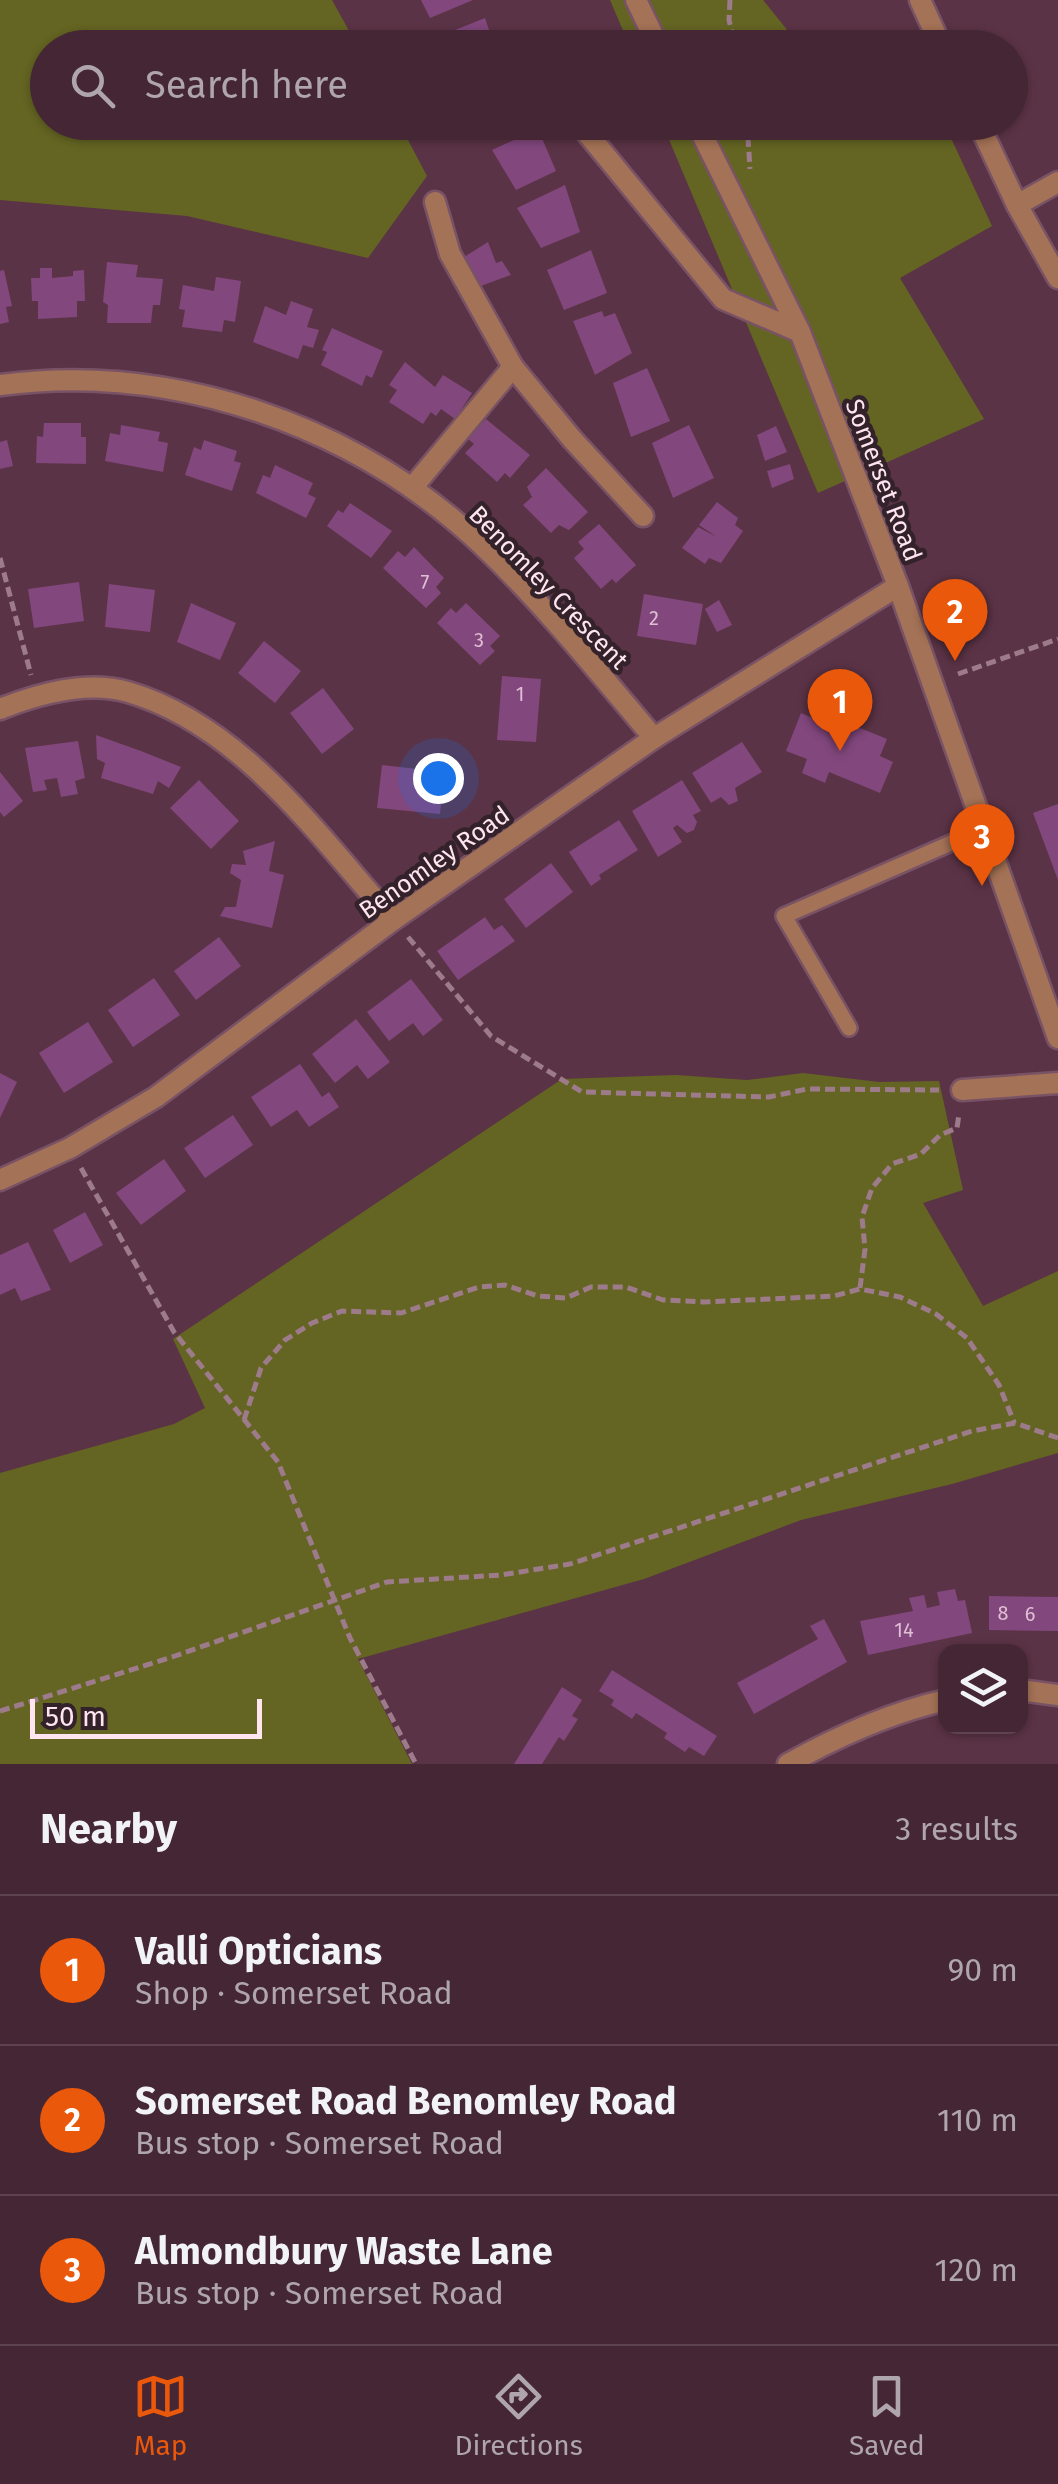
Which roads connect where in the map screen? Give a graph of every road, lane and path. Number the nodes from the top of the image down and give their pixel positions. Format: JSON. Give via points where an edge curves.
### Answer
{"nodes":[{"id":1,"x":636,"y":0,"type":"edge"},
{"id":2,"x":730,"y":0,"type":"edge"},
{"id":3,"x":920,"y":0,"type":"edge"},
{"id":4,"x":650,"y":30,"type":"edge"},
{"id":5,"x":732,"y":30,"type":"edge"},
{"id":6,"x":934,"y":30,"type":"edge"},
{"id":7,"x":593,"y":140,"type":"edge"},
{"id":8,"x":705,"y":140,"type":"edge"},
{"id":9,"x":986,"y":140,"type":"edge"},
{"id":10,"x":1058,"y":182,"type":"edge"},
{"id":11,"x":435,"y":202,"type":"dead end"},
{"id":12,"x":1017,"y":205,"type":"junction"},
{"id":13,"x":1058,"y":278,"type":"edge"},
{"id":14,"x":800,"y":332,"type":"junction"},
{"id":15,"x":513,"y":366,"type":"junction"},
{"id":16,"x":0,"y":385,"type":"edge"},
{"id":17,"x":412,"y":488,"type":"junction"},
{"id":18,"x":643,"y":516,"type":"dead end"},
{"id":19,"x":0,"y":558,"type":"edge"},
{"id":20,"x":898,"y":586,"type":"junction"},
{"id":21,"x":1058,"y":639,"type":"edge"},
{"id":22,"x":958,"y":674,"type":"dead end"},
{"id":23,"x":36,"y":697,"type":"junction"},
{"id":24,"x":0,"y":710,"type":"edge"},
{"id":25,"x":654,"y":738,"type":"junction"},
{"id":26,"x":982,"y":829,"type":"junction"},
{"id":27,"x":393,"y":920,"type":"junction"},
{"id":28,"x":848,"y":1028,"type":"dead end"},
{"id":29,"x":1058,"y":1038,"type":"edge"},
{"id":30,"x":1058,"y":1084,"type":"edge"},
{"id":31,"x":962,"y":1090,"type":"junction"},
{"id":32,"x":70,"y":1148,"type":"junction"},
{"id":33,"x":0,"y":1180,"type":"edge"},
{"id":34,"x":860,"y":1289,"type":"junction"},
{"id":35,"x":244,"y":1420,"type":"junction"},
{"id":36,"x":1015,"y":1423,"type":"junction"},
{"id":37,"x":1058,"y":1438,"type":"edge"},
{"id":38,"x":334,"y":1600,"type":"junction"},
{"id":39,"x":1028,"y":1691,"type":"edge"},
{"id":40,"x":1058,"y":1695,"type":"edge"},
{"id":41,"x":938,"y":1702,"type":"edge"},
{"id":42,"x":0,"y":1711,"type":"edge"},
{"id":43,"x":416,"y":1764,"type":"edge"},
{"id":44,"x":788,"y":1764,"type":"edge"}],
"edges":[{"from":1,"to":4,"type":"street"},
{"from":2,"to":5,"type":"path"},
{"from":3,"to":6,"type":"street"},
{"from":7,"to":14,"type":"street","via":[[723,299]]},
{"from":8,"to":14,"type":"street","name":"Somerset Road"},
{"from":9,"to":12,"type":"street"},
{"from":10,"to":12,"type":"street"},
{"from":11,"to":15,"type":"street","via":[[450,254]]},
{"from":12,"to":13,"type":"street"},
{"from":14,"to":20,"type":"street","name":"Somerset Road"},
{"from":15,"to":17,"type":"street"},
{"from":15,"to":18,"type":"street"},
{"from":16,"to":17,"type":"street","name":"Benomley Crescent","via":[[49,378],[148,383],[253,408]]},
{"from":17,"to":25,"type":"street","name":"Benomley Crescent","via":[[481,545]]},
{"from":19,"to":23,"type":"path"},
{"from":20,"to":25,"type":"street","name":"Benomley Road"},
{"from":20,"to":26,"type":"street","name":"Somerset Road"},
{"from":21,"to":22,"type":"path"},
{"from":23,"to":24,"type":"street"},
{"from":23,"to":27,"type":"street","via":[[74,688],[126,691],[198,722],[270,782]]},
{"from":25,"to":27,"type":"street","name":"Benomley Road"},
{"from":26,"to":28,"type":"lane","via":[[784,916]]},
{"from":26,"to":29,"type":"street","name":"Somerset Road"},
{"from":27,"to":31,"type":"path","via":[[491,1036],[582,1092],[769,1097],[807,1089]]},
{"from":27,"to":32,"type":"street","name":"Benomley Road","via":[[156,1096]]},
{"from":30,"to":31,"type":"street"},
{"from":31,"to":34,"type":"path","via":[[957,1128],[921,1154],[892,1164],[872,1188],[862,1217]]},
{"from":32,"to":33,"type":"street","name":"Benomley Road"},
{"from":32,"to":35,"type":"path","via":[[174,1332]]},
{"from":34,"to":35,"type":"path","via":[[704,1302],[663,1300],[626,1287],[592,1287],[566,1298],[504,1285],[401,1313],[342,1312],[285,1340],[262,1368]]},
{"from":34,"to":36,"type":"path","via":[[900,1296],[967,1338],[999,1384]]},
{"from":35,"to":38,"type":"path","via":[[278,1462]]},
{"from":36,"to":37,"type":"path"},
{"from":36,"to":38,"type":"path","via":[[570,1564],[387,1582]]},
{"from":38,"to":42,"type":"path"},
{"from":38,"to":43,"type":"path"},
{"from":39,"to":40,"type":"street"},
{"from":41,"to":44,"type":"street","via":[[906,1709]]}]}
